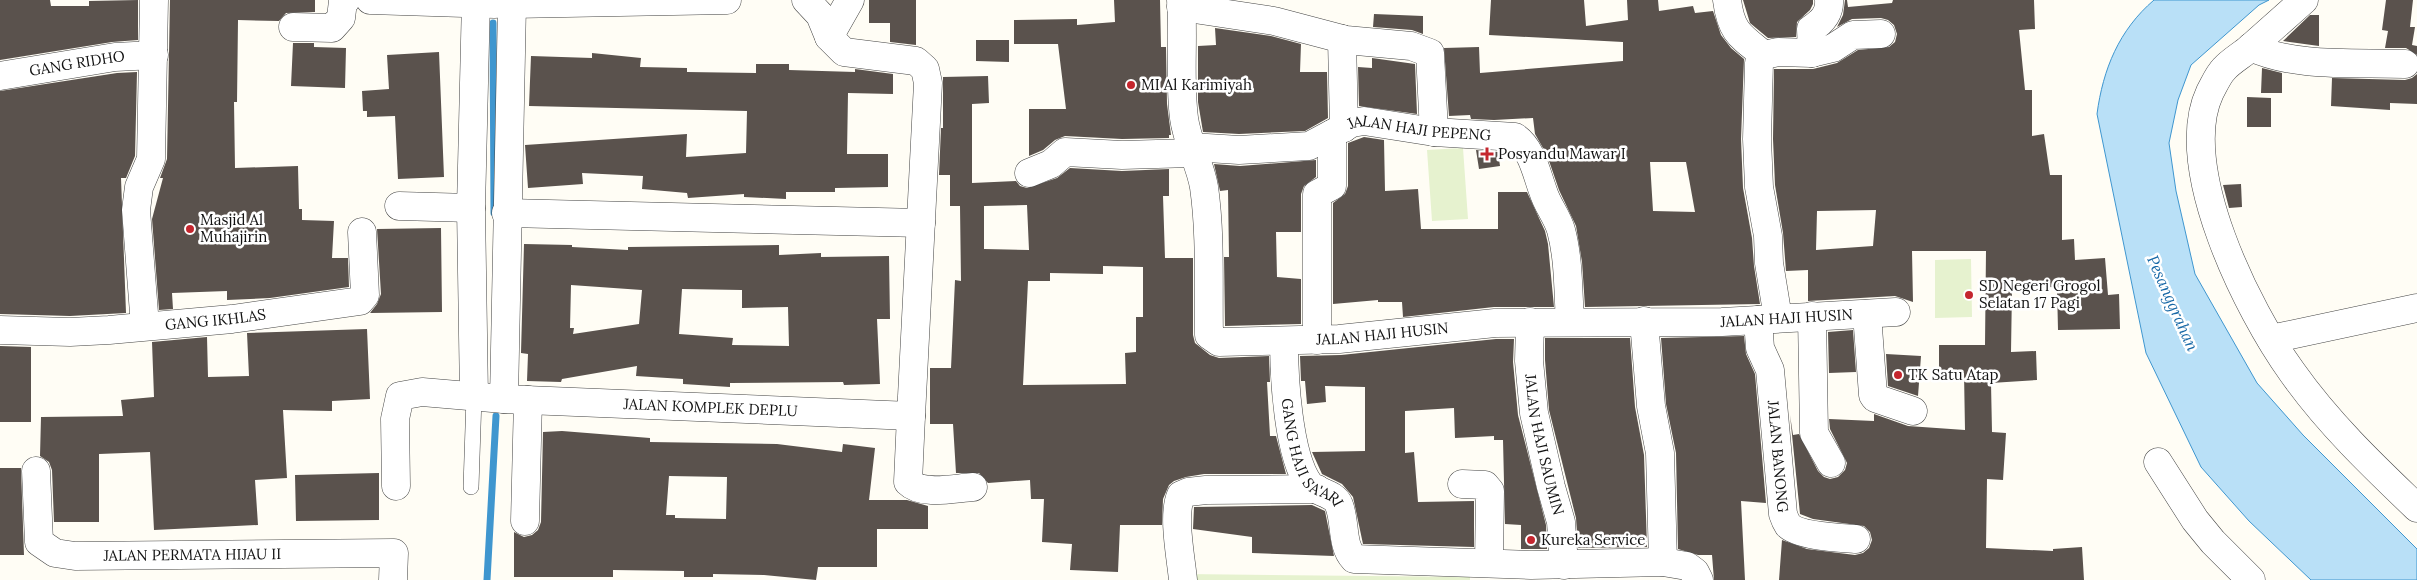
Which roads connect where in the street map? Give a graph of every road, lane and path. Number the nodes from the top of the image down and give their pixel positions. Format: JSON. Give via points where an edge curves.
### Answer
{"nodes":[{"id":1,"x":154,"y":0,"type":"edge"},
{"id":2,"x":346,"y":0,"type":"edge"},
{"id":3,"x":370,"y":0,"type":"edge"},
{"id":4,"x":727,"y":0,"type":"edge"},
{"id":5,"x":806,"y":0,"type":"edge"},
{"id":6,"x":850,"y":0,"type":"edge"},
{"id":7,"x":1727,"y":0,"type":"edge"},
{"id":8,"x":1829,"y":0,"type":"edge"},
{"id":9,"x":2304,"y":0,"type":"edge"},
{"id":10,"x":494,"y":2,"type":"edge"},
{"id":11,"x":1181,"y":3,"type":"edge"},
{"id":12,"x":292,"y":26,"type":"dead end"},
{"id":13,"x":1881,"y":34,"type":"dead end"},
{"id":14,"x":829,"y":37,"type":"junction"},
{"id":15,"x":1342,"y":39,"type":"junction"},
{"id":16,"x":2252,"y":46,"type":"junction"},
{"id":17,"x":1812,"y":53,"type":"junction"},
{"id":18,"x":154,"y":55,"type":"junction"},
{"id":19,"x":1764,"y":55,"type":"junction"},
{"id":20,"x":2405,"y":64,"type":"dead end"},
{"id":21,"x":0,"y":76,"type":"edge"},
{"id":22,"x":1338,"y":131,"type":"junction"},
{"id":23,"x":1434,"y":132,"type":"junction"},
{"id":24,"x":1191,"y":150,"type":"junction"},
{"id":25,"x":1029,"y":173,"type":"dead end"},
{"id":26,"x":398,"y":206,"type":"dead end"},
{"id":27,"x":471,"y":208,"type":"junction"},
{"id":28,"x":506,"y":213,"type":"junction"},
{"id":29,"x":921,"y":223,"type":"junction"},
{"id":30,"x":362,"y":232,"type":"dead end"},
{"id":31,"x":2417,"y":308,"type":"edge"},
{"id":32,"x":1896,"y":312,"type":"dead end"},
{"id":33,"x":1867,"y":314,"type":"junction"},
{"id":34,"x":1812,"y":316,"type":"junction"},
{"id":35,"x":1768,"y":319,"type":"junction"},
{"id":36,"x":1644,"y":321,"type":"junction"},
{"id":37,"x":1530,"y":322,"type":"junction"},
{"id":38,"x":1570,"y":322,"type":"junction"},
{"id":39,"x":145,"y":326,"type":"junction"},
{"id":40,"x":0,"y":330,"type":"edge"},
{"id":41,"x":2271,"y":339,"type":"junction"},
{"id":42,"x":1317,"y":340,"type":"junction"},
{"id":43,"x":1284,"y":341,"type":"junction"},
{"id":44,"x":474,"y":397,"type":"junction"},
{"id":45,"x":516,"y":400,"type":"junction"},
{"id":46,"x":1913,"y":411,"type":"dead end"},
{"id":47,"x":911,"y":416,"type":"junction"},
{"id":48,"x":2158,"y":462,"type":"dead end"},
{"id":49,"x":1831,"y":463,"type":"dead end"},
{"id":50,"x":36,"y":471,"type":"dead end"},
{"id":51,"x":1462,"y":484,"type":"dead end"},
{"id":52,"x":396,"y":486,"type":"dead end"},
{"id":53,"x":471,"y":487,"type":"dead end"},
{"id":54,"x":974,"y":487,"type":"dead end"},
{"id":55,"x":1317,"y":489,"type":"junction"},
{"id":56,"x":2417,"y":508,"type":"edge"},
{"id":57,"x":525,"y":521,"type":"dead end"},
{"id":58,"x":1856,"y":539,"type":"dead end"},
{"id":59,"x":1486,"y":562,"type":"junction"},
{"id":60,"x":1663,"y":562,"type":"junction"},
{"id":61,"x":1564,"y":565,"type":"junction"},
{"id":62,"x":393,"y":580,"type":"edge"},
{"id":63,"x":1183,"y":580,"type":"edge"},
{"id":64,"x":1698,"y":580,"type":"edge"},
{"id":65,"x":2251,"y":580,"type":"edge"}],
"edges":[{"from":1,"to":18,"type":"street"},
{"from":2,"to":12,"type":"street","via":[[343,1],[341,18],[332,28]]},
{"from":3,"to":10,"type":"street"},
{"from":4,"to":10,"type":"street"},
{"from":5,"to":14,"type":"street","via":[[820,15]]},
{"from":6,"to":14,"type":"street"},
{"from":7,"to":19,"type":"street","via":[[1734,30]]},
{"from":8,"to":17,"type":"street","via":[[1830,7],[1822,22],[1811,28]]},
{"from":9,"to":16,"type":"street"},
{"from":10,"to":27,"type":"street"},
{"from":10,"to":28,"type":"street"},
{"from":11,"to":15,"type":"street","via":[[1274,21]]},
{"from":11,"to":24,"type":"street","name":"JALAN HAJI HUSIN","via":[[1182,96]]},
{"from":13,"to":17,"type":"street","via":[[1853,34],[1833,48]]},
{"from":14,"to":29,"type":"street","via":[[844,52],[916,61],[925,69],[928,83]]},
{"from":15,"to":22,"type":"street"},
{"from":15,"to":23,"type":"street","via":[[1411,46],[1430,53]]},
{"from":16,"to":20,"type":"street","via":[[2264,53],[2289,58]]},
{"from":16,"to":41,"type":"street","via":[[2223,69],[2210,94],[2202,121],[2200,152],[2215,220],[2238,276]]},
{"from":17,"to":19,"type":"street"},
{"from":18,"to":21,"type":"street","name":"GANG RIDHO","via":[[116,57]]},
{"from":18,"to":39,"type":"street","via":[[151,159],[139,187],[136,210]]},
{"from":19,"to":35,"type":"street","name":"JALAN BANONG","via":[[1759,63],[1757,139],[1759,187],[1770,263]]},
{"from":22,"to":23,"type":"street","name":"JALAN HAJI PEPENG","via":[[1364,121]]},
{"from":22,"to":24,"type":"street","name":"JALAN HAJI PEPENG","via":[[1309,146]]},
{"from":22,"to":42,"type":"street","via":[[1332,186],[1317,194]]},
{"from":23,"to":38,"type":"street","name":"JALAN HAJI PEPENG","via":[[1504,135],[1523,142],[1566,248]]},
{"from":24,"to":25,"type":"street","name":"JALAN HAJI PEPENG","via":[[1122,155],[1065,152],[1050,164]]},
{"from":24,"to":43,"type":"street","name":"JALAN HAJI HUSIN","via":[[1200,170],[1207,212],[1209,335],[1219,342]]},
{"from":26,"to":27,"type":"street"},
{"from":27,"to":44,"type":"street"},
{"from":28,"to":29,"type":"street"},
{"from":28,"to":45,"type":"street"},
{"from":29,"to":47,"type":"street"},
{"from":30,"to":39,"type":"street","name":"GANG IKHLAS","via":[[365,295],[360,301],[232,319]]},
{"from":31,"to":41,"type":"street"},
{"from":32,"to":33,"type":"street","name":"JALAN HAJI HUSIN"},
{"from":33,"to":34,"type":"street","name":"JALAN HAJI HUSIN"},
{"from":33,"to":46,"type":"street","via":[[1873,395]]},
{"from":34,"to":35,"type":"street","name":"JALAN HAJI HUSIN"},
{"from":34,"to":49,"type":"street","via":[[1814,433]]},
{"from":35,"to":36,"type":"street","name":"JALAN HAJI HUSIN"},
{"from":35,"to":58,"type":"street","name":"JALAN BANONG","via":[[1760,348],[1770,370],[1783,514],[1793,528]]},
{"from":36,"to":38,"type":"street","name":"JALAN HAJI HUSIN"},
{"from":36,"to":60,"type":"street","via":[[1651,406],[1660,453]]},
{"from":37,"to":38,"type":"street","name":"JALAN HAJI HUSIN"},
{"from":37,"to":42,"type":"street","name":"JALAN HAJI HUSIN"},
{"from":37,"to":61,"type":"street","name":"JALAN HAJI SAUMIN","via":[[1529,361],[1534,413],[1561,522]]},
{"from":39,"to":40,"type":"street","name":"GANG IKHLAS","via":[[70,332]]},
{"from":41,"to":56,"type":"street","via":[[2329,420]]},
{"from":42,"to":43,"type":"street","name":"JALAN HAJI HUSIN"},
{"from":43,"to":55,"type":"street","name":"GANG HAJI SA'ARI","via":[[1290,417],[1298,462],[1309,485]]},
{"from":44,"to":45,"type":"street","name":"JALAN KOMPLEK DEPLU"},
{"from":44,"to":52,"type":"street","name":"JALAN KOMPLEK DEPLU","via":[[422,392],[400,396],[395,418]]},
{"from":44,"to":53,"type":"lane"},
{"from":45,"to":47,"type":"street","name":"JALAN KOMPLEK DEPLU"},
{"from":45,"to":57,"type":"street"},
{"from":47,"to":54,"type":"street","via":[[908,482],[922,490]]},
{"from":48,"to":65,"type":"street","via":[[2195,520]]},
{"from":50,"to":62,"type":"street","name":"JALAN PERMATA HIJAU II","via":[[39,542],[55,553],[76,556],[394,553]]},
{"from":51,"to":59,"type":"street","via":[[1484,485],[1490,491]]},
{"from":55,"to":59,"type":"street","name":"GANG HAJI SA'ARI","via":[[1338,503],[1344,523],[1346,551],[1354,559]]},
{"from":55,"to":63,"type":"street","via":[[1206,490],[1180,495],[1178,520]]},
{"from":59,"to":61,"type":"street"},
{"from":60,"to":61,"type":"street"},
{"from":60,"to":64,"type":"street","via":[[1687,566]]}]}
